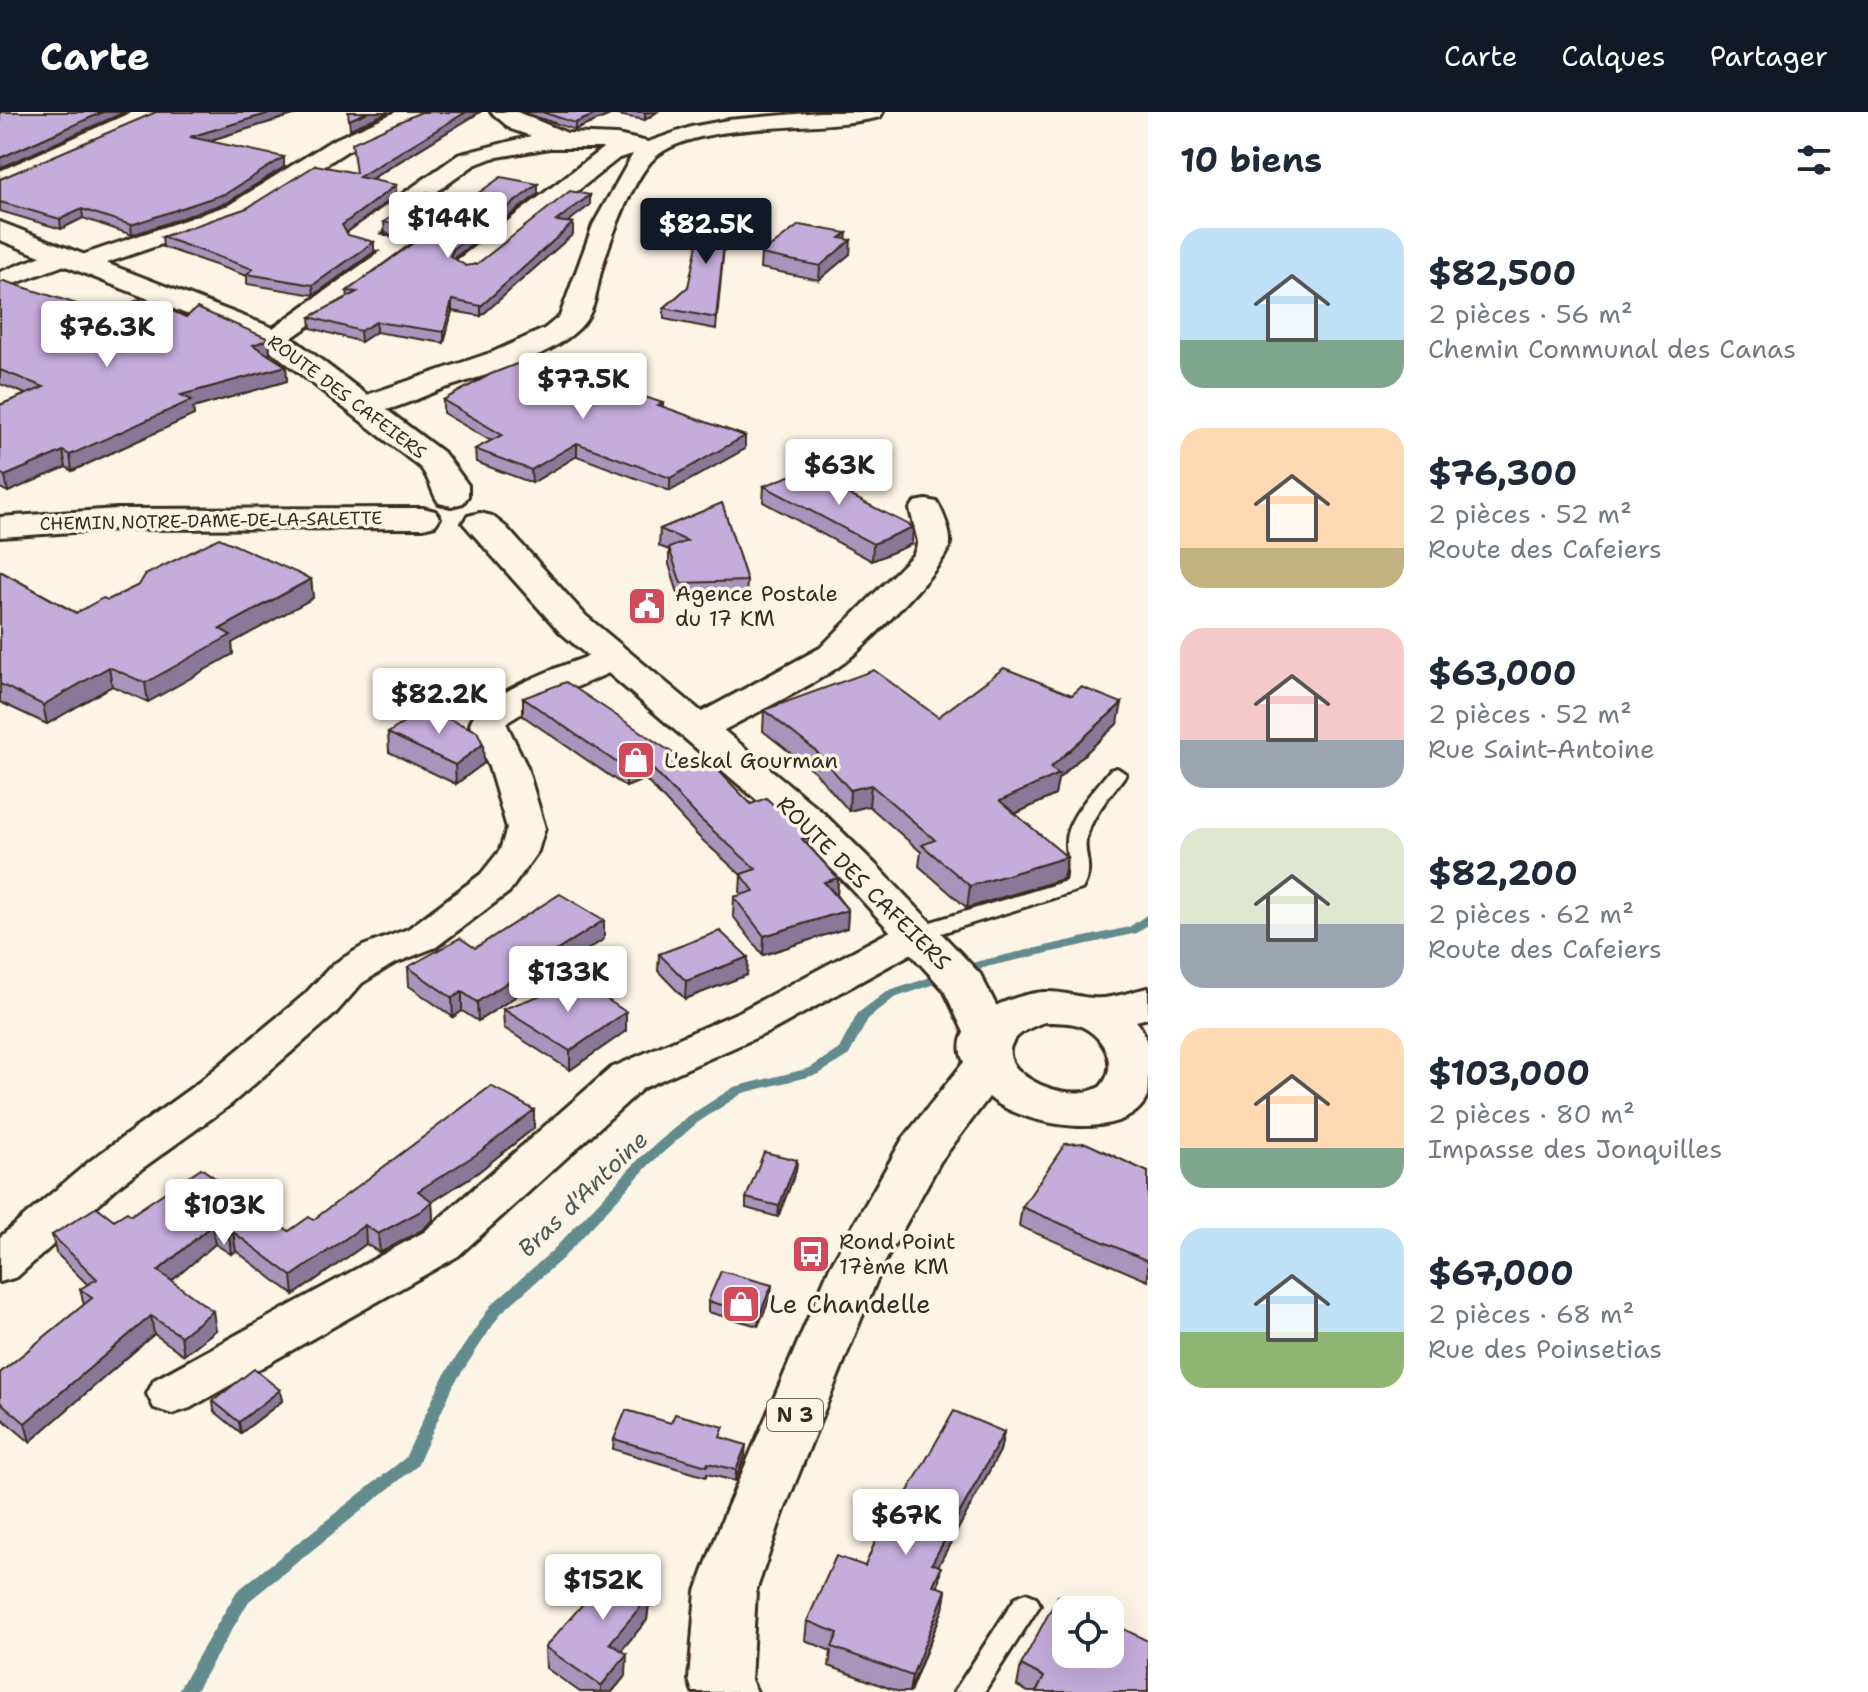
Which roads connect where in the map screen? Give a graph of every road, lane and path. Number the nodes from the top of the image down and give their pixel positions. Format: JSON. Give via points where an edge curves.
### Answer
{"nodes":[{"id":1,"x":151,"y":112,"type":"edge"},
{"id":2,"x":415,"y":112,"type":"edge"},
{"id":3,"x":502,"y":112,"type":"edge"},
{"id":4,"x":872,"y":112,"type":"edge"},
{"id":5,"x":565,"y":140,"type":"junction"},
{"id":6,"x":644,"y":147,"type":"junction"},
{"id":7,"x":0,"y":180,"type":"edge"},
{"id":8,"x":0,"y":230,"type":"edge"},
{"id":9,"x":74,"y":260,"type":"junction"},
{"id":10,"x":466,"y":266,"type":"edge"},
{"id":11,"x":0,"y":281,"type":"edge"},
{"id":12,"x":273,"y":338,"type":"junction"},
{"id":13,"x":362,"y":406,"type":"junction"},
{"id":14,"x":451,"y":496,"type":"junction"},
{"id":15,"x":926,"y":509,"type":"dead end"},
{"id":16,"x":423,"y":518,"type":"junction"},
{"id":17,"x":480,"y":523,"type":"junction"},
{"id":18,"x":0,"y":527,"type":"edge"},
{"id":19,"x":613,"y":659,"type":"junction"},
{"id":20,"x":698,"y":729,"type":"junction"},
{"id":21,"x":1117,"y":774,"type":"dead end"},
{"id":22,"x":939,"y":956,"type":"junction"},
{"id":23,"x":997,"y":1037,"type":"junction"},
{"id":24,"x":1142,"y":1059,"type":"edge"},
{"id":25,"x":1038,"y":1105,"type":"junction"},
{"id":26,"x":920,"y":1152,"type":"junction"},
{"id":27,"x":0,"y":1264,"type":"edge"},
{"id":28,"x":172,"y":1394,"type":"dead end"},
{"id":29,"x":1026,"y":1605,"type":"dead end"},
{"id":30,"x":725,"y":1692,"type":"edge"},
{"id":31,"x":968,"y":1692,"type":"edge"}],
"edges":[{"from":1,"to":7,"type":"street"},
{"from":2,"to":9,"type":"street","via":[[339,146],[238,210]]},
{"from":3,"to":5,"type":"street","via":[[519,124]]},
{"from":4,"to":6,"type":"street","via":[[713,131]]},
{"from":5,"to":6,"type":"street"},
{"from":5,"to":12,"type":"street","via":[[481,153],[425,187],[358,237],[402,248]]},
{"from":6,"to":10,"type":"street","via":[[611,153]]},
{"from":6,"to":13,"type":"street","via":[[593,256],[581,307],[571,321],[535,345]]},
{"from":8,"to":9,"type":"street","name":"ROUTE DES CAFEIERS"},
{"from":9,"to":11,"type":"street"},
{"from":9,"to":12,"type":"street","name":"ROUTE DES CAFEIERS"},
{"from":12,"to":13,"type":"street","name":"ROUTE DES CAFEIERS"},
{"from":13,"to":14,"type":"street","name":"ROUTE DES CAFEIERS","via":[[433,461],[451,485]]},
{"from":14,"to":16,"type":"street","via":[[425,505]]},
{"from":14,"to":17,"type":"street","via":[[487,507]]},
{"from":15,"to":20,"type":"street","via":[[934,542],[929,557],[870,620],[832,655]]},
{"from":16,"to":17,"type":"street","name":"CHEMIN NOTRE-DAME-DE-LA-SALETTE","via":[[448,528]]},
{"from":16,"to":18,"type":"street","name":"CHEMIN NOTRE-DAME-DE-LA-SALETTE","via":[[117,519]]},
{"from":17,"to":19,"type":"street","name":"ROUTE DES CAFEIERS","via":[[573,624]]},
{"from":19,"to":20,"type":"street","name":"ROUTE DES CAFEIERS"},
{"from":19,"to":27,"type":"street","via":[[522,697],[489,718],[526,828],[519,851],[495,883],[422,938],[347,974],[319,1005],[214,1094],[106,1172]]},
{"from":20,"to":22,"type":"street","name":"ROUTE DES CAFEIERS","via":[[807,821]]},
{"from":21,"to":22,"type":"lane","via":[[1083,820],[1075,843],[1080,860],[1075,885]]},
{"from":22,"to":23,"type":"street","name":"ROUTE DES CAFEIERS"},
{"from":22,"to":28,"type":"street","via":[[756,1021],[627,1078],[441,1244]]},
{"from":23,"to":24,"type":"street","via":[[1068,1008],[1117,1026]]},
{"from":23,"to":25,"type":"street","via":[[998,1081]]},
{"from":23,"to":26,"type":"street","number":"N 3"},
{"from":24,"to":25,"type":"street","via":[[1084,1110]]},
{"from":25,"to":26,"type":"street","via":[[982,1119]]},
{"from":26,"to":30,"type":"street","number":"N 3","via":[[856,1267],[754,1513],[726,1591],[720,1680]]},
{"from":29,"to":31,"type":"lane"}]}
